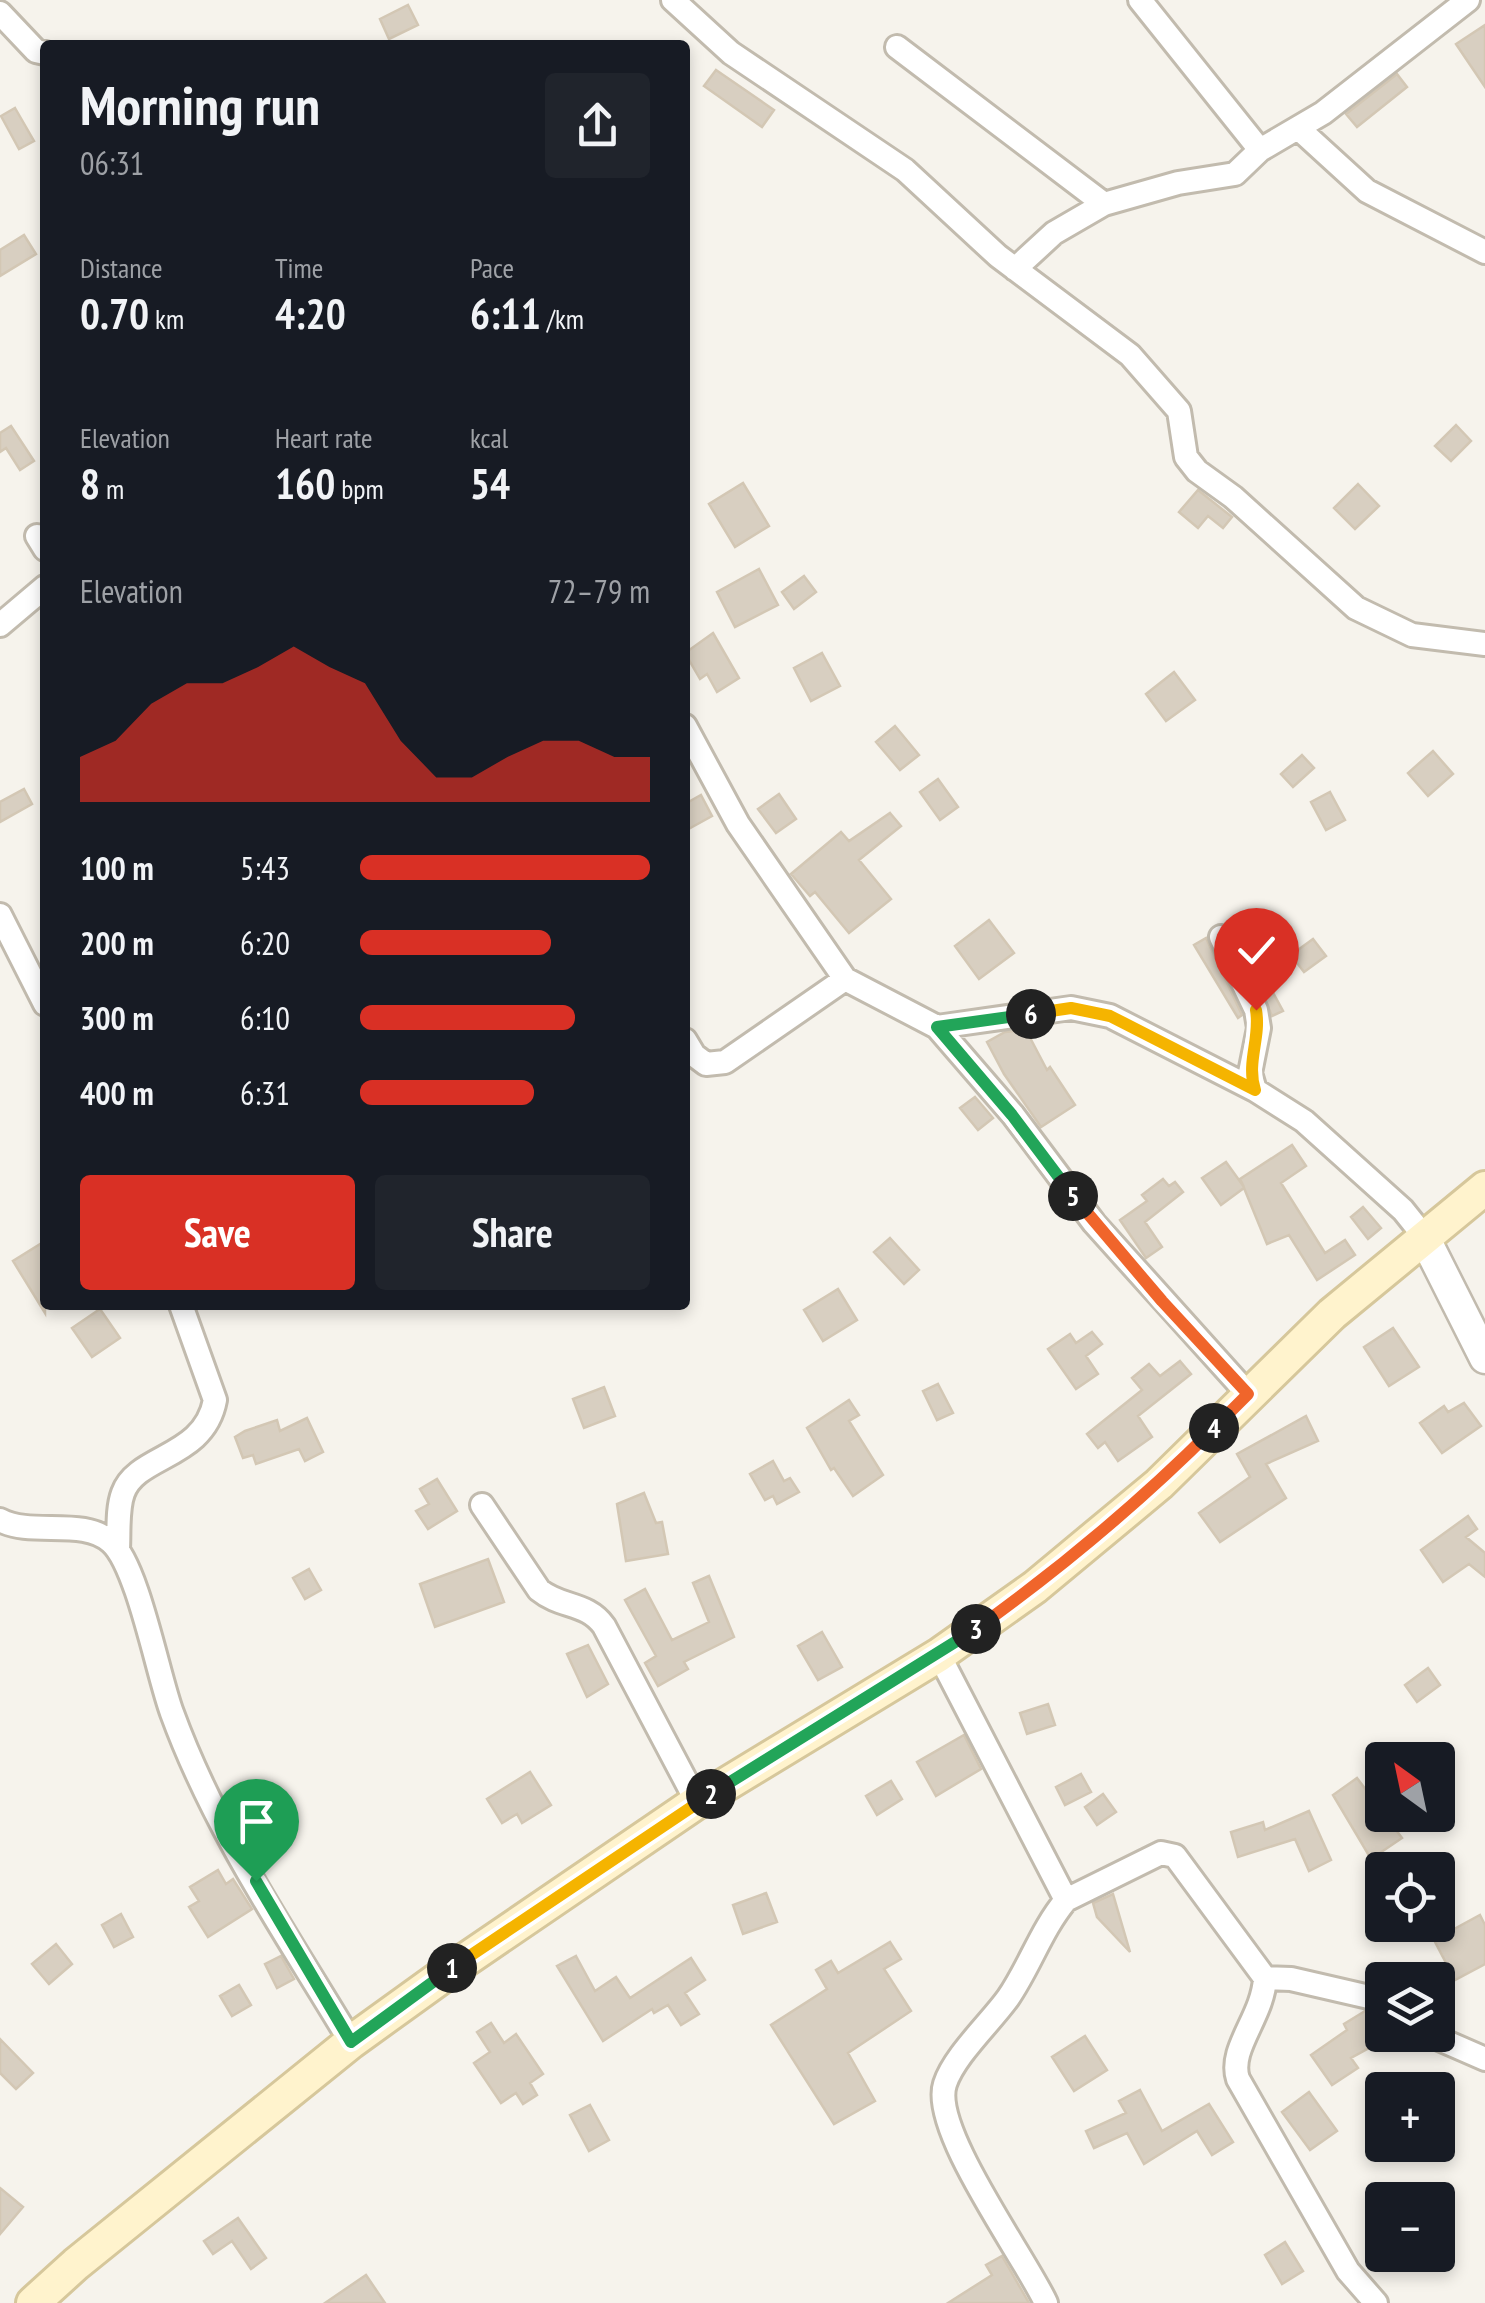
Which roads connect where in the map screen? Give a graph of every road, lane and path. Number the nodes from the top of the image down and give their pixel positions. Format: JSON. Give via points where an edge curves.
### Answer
{"nodes":[{"id":1,"x":673,"y":0,"type":"edge"},
{"id":2,"x":1140,"y":0,"type":"edge"},
{"id":3,"x":1468,"y":0,"type":"edge"},
{"id":4,"x":0,"y":13,"type":"edge"},
{"id":5,"x":898,"y":47,"type":"dead end"},
{"id":6,"x":40,"y":52,"type":"edge"},
{"id":7,"x":1298,"y":128,"type":"junction"},
{"id":8,"x":1260,"y":150,"type":"junction"},
{"id":9,"x":1104,"y":204,"type":"junction"},
{"id":10,"x":1485,"y":252,"type":"edge"},
{"id":11,"x":1015,"y":268,"type":"junction"},
{"id":12,"x":40,"y":591,"type":"edge"},
{"id":13,"x":0,"y":625,"type":"edge"},
{"id":14,"x":1485,"y":644,"type":"edge"},
{"id":15,"x":690,"y":735,"type":"edge"},
{"id":16,"x":0,"y":915,"type":"edge"},
{"id":17,"x":1222,"y":937,"type":"dead end"},
{"id":18,"x":845,"y":979,"type":"junction"},
{"id":19,"x":40,"y":994,"type":"edge"},
{"id":20,"x":937,"y":1027,"type":"junction"},
{"id":21,"x":690,"y":1048,"type":"edge"},
{"id":22,"x":1255,"y":1090,"type":"junction"},
{"id":23,"x":1485,"y":1188,"type":"edge"},
{"id":24,"x":1423,"y":1235,"type":"junction"},
{"id":25,"x":183,"y":1310,"type":"edge"},
{"id":26,"x":1485,"y":1358,"type":"edge"},
{"id":27,"x":1248,"y":1394,"type":"junction"},
{"id":28,"x":482,"y":1505,"type":"dead end"},
{"id":29,"x":0,"y":1520,"type":"edge"},
{"id":30,"x":118,"y":1549,"type":"junction"},
{"id":31,"x":939,"y":1654,"type":"junction"},
{"id":32,"x":697,"y":1802,"type":"junction"},
{"id":33,"x":1066,"y":1900,"type":"junction"},
{"id":34,"x":1265,"y":1978,"type":"junction"},
{"id":35,"x":1365,"y":1995,"type":"edge"},
{"id":36,"x":351,"y":2042,"type":"junction"},
{"id":37,"x":1455,"y":2046,"type":"edge"},
{"id":38,"x":1485,"y":2059,"type":"edge"},
{"id":39,"x":34,"y":2303,"type":"edge"},
{"id":40,"x":1046,"y":2303,"type":"edge"},
{"id":41,"x":1376,"y":2303,"type":"edge"}],
"edges":[{"from":1,"to":11,"type":"street","via":[[732,53],[905,170]]},
{"from":2,"to":8,"type":"street"},
{"from":3,"to":7,"type":"street"},
{"from":4,"to":6,"type":"street"},
{"from":5,"to":9,"type":"street"},
{"from":7,"to":8,"type":"street"},
{"from":7,"to":10,"type":"street","via":[[1368,191]]},
{"from":8,"to":9,"type":"street","via":[[1235,174]]},
{"from":9,"to":11,"type":"street","via":[[1054,233]]},
{"from":11,"to":14,"type":"street","via":[[1130,355],[1179,411],[1186,457],[1197,471],[1356,608],[1412,635]]},
{"from":12,"to":13,"type":"street"},
{"from":15,"to":18,"type":"street","via":[[738,824]]},
{"from":16,"to":19,"type":"street"},
{"from":17,"to":22,"type":"street","via":[[1256,1010],[1250,1073]]},
{"from":18,"to":20,"type":"street"},
{"from":18,"to":21,"type":"street","via":[[726,1062],[706,1064]]},
{"from":20,"to":22,"type":"street","via":[[1071,1008],[1110,1016]]},
{"from":20,"to":27,"type":"street","via":[[1094,1222]]},
{"from":22,"to":24,"type":"street","via":[[1304,1121]]},
{"from":23,"to":24,"type":"main road"},
{"from":24,"to":26,"type":"street"},
{"from":24,"to":27,"type":"main road"},
{"from":25,"to":30,"type":"street","via":[[215,1400],[212,1414],[208,1426],[130,1481],[120,1507]]},
{"from":27,"to":31,"type":"main road","via":[[1158,1484],[1034,1587]]},
{"from":28,"to":32,"type":"street","via":[[539,1590],[597,1616]]},
{"from":29,"to":30,"type":"street","via":[[106,1537]]},
{"from":30,"to":36,"type":"street","via":[[170,1710],[226,1838]]},
{"from":31,"to":32,"type":"main road"},
{"from":31,"to":33,"type":"street"},
{"from":32,"to":36,"type":"main road"},
{"from":33,"to":34,"type":"street","via":[[1168,1852]]},
{"from":33,"to":40,"type":"street","via":[[1047,1922],[1019,1982],[954,2066],[943,2094],[978,2186]]},
{"from":34,"to":35,"type":"street"},
{"from":34,"to":41,"type":"street","via":[[1262,2008],[1234,2061],[1238,2078],[1338,2255]]},
{"from":36,"to":39,"type":"main road"},
{"from":37,"to":38,"type":"street"}]}
